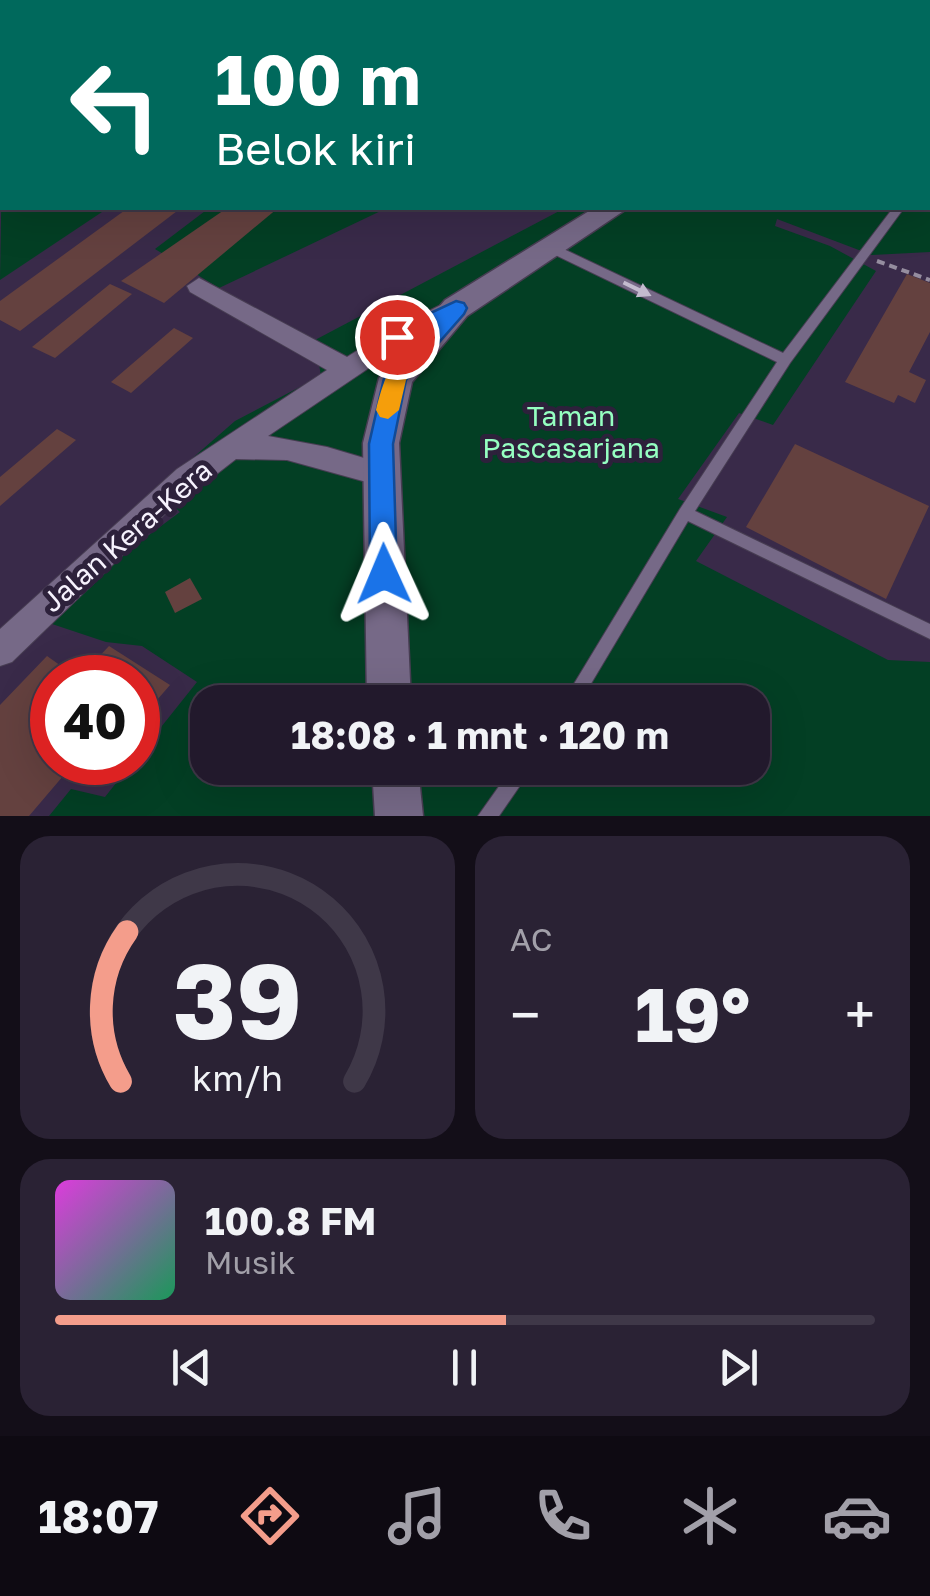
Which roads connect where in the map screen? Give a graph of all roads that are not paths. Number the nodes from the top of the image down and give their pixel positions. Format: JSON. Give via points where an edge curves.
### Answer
{"nodes":[{"id":1,"x":611,"y":210,"type":"edge"},
{"id":2,"x":897,"y":210,"type":"edge"},
{"id":3,"x":549,"y":247,"type":"junction"},
{"id":4,"x":199,"y":286,"type":"dead end"},
{"id":5,"x":456,"y":308,"type":"junction"},
{"id":6,"x":785,"y":360,"type":"junction"},
{"id":7,"x":349,"y":370,"type":"junction"},
{"id":8,"x":228,"y":448,"type":"junction"},
{"id":9,"x":381,"y":474,"type":"junction"},
{"id":10,"x":685,"y":514,"type":"junction"},
{"id":11,"x":930,"y":632,"type":"edge"},
{"id":12,"x":0,"y":651,"type":"edge"},
{"id":13,"x":387,"y":685,"type":"edge"},
{"id":14,"x":582,"y":685,"type":"edge"},
{"id":15,"x":396,"y":785,"type":"edge"},
{"id":16,"x":510,"y":785,"type":"edge"},
{"id":17,"x":399,"y":816,"type":"edge"},
{"id":18,"x":487,"y":816,"type":"edge"}],
"edges":[{"from":1,"to":3,"type":"street"},
{"from":2,"to":6,"type":"lane"},
{"from":3,"to":5,"type":"street"},
{"from":3,"to":6,"type":"lane","one_way":true},
{"from":4,"to":7,"type":"street"},
{"from":5,"to":7,"type":"street"},
{"from":5,"to":9,"type":"street","via":[[396,378]]},
{"from":6,"to":10,"type":"lane"},
{"from":7,"to":8,"type":"street"},
{"from":8,"to":9,"type":"street","name":"Jalan Kera-Kera","via":[[317,453]]},
{"from":8,"to":12,"type":"street","name":"Jalan Kera-Kera"},
{"from":9,"to":13,"type":"street"},
{"from":10,"to":11,"type":"lane"},
{"from":10,"to":14,"type":"lane"},
{"from":15,"to":17,"type":"street"},
{"from":16,"to":18,"type":"lane"}]}
